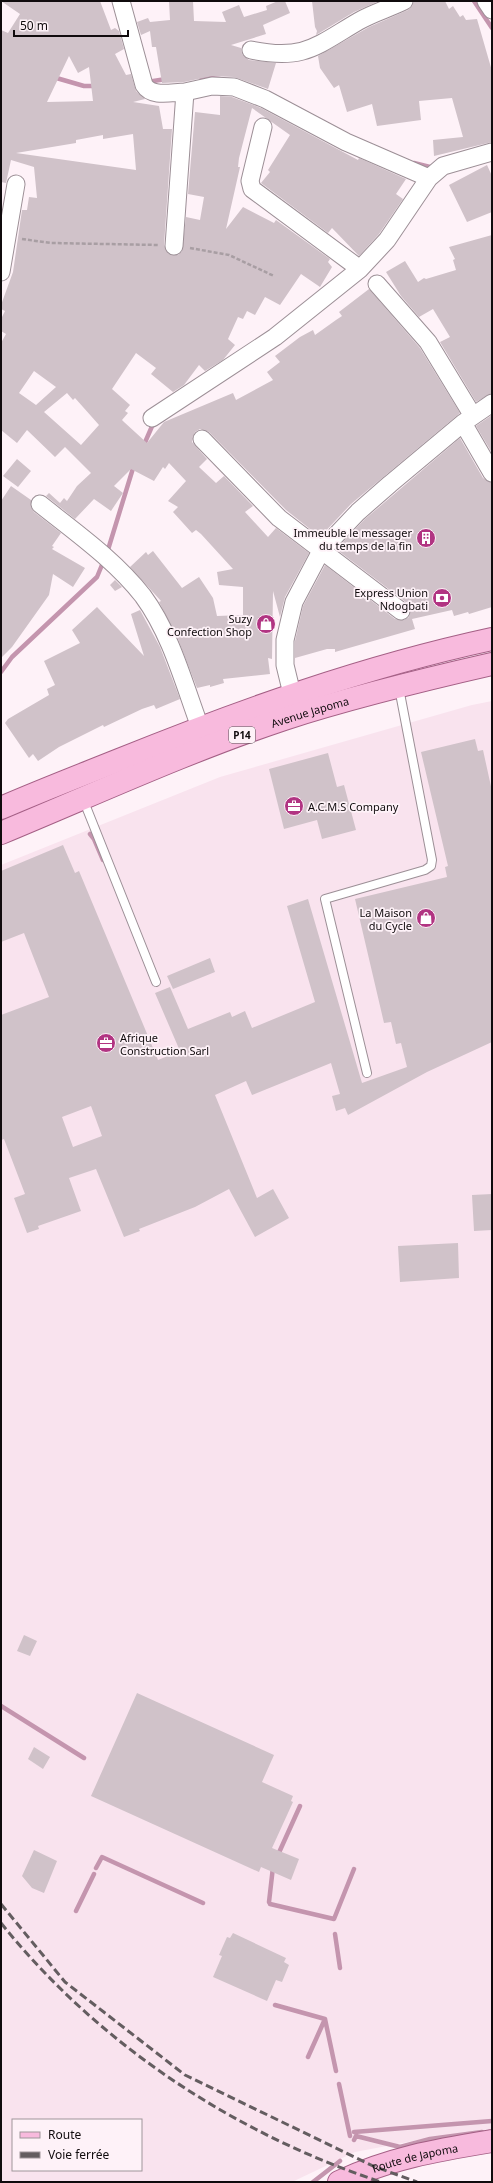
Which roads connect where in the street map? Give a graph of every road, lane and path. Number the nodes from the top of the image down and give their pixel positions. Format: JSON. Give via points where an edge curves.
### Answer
{"nodes":[{"id":1,"x":121,"y":1,"type":"edge"},
{"id":2,"x":404,"y":1,"type":"edge"},
{"id":3,"x":486,"y":1,"type":"edge"},
{"id":4,"x":492,"y":10,"type":"edge"},
{"id":5,"x":251,"y":50,"type":"dead end"},
{"id":6,"x":185,"y":92,"type":"junction"},
{"id":7,"x":263,"y":127,"type":"dead end"},
{"id":8,"x":492,"y":152,"type":"edge"},
{"id":9,"x":429,"y":178,"type":"junction"},
{"id":10,"x":16,"y":184,"type":"dead end"},
{"id":11,"x":7,"y":237,"type":"junction"},
{"id":12,"x":174,"y":246,"type":"junction"},
{"id":13,"x":360,"y":269,"type":"junction"},
{"id":14,"x":1,"y":272,"type":"edge"},
{"id":15,"x":274,"y":276,"type":"dead end"},
{"id":16,"x":377,"y":284,"type":"dead end"},
{"id":17,"x":492,"y":404,"type":"edge"},
{"id":18,"x":152,"y":418,"type":"dead end"},
{"id":19,"x":468,"y":420,"type":"junction"},
{"id":20,"x":202,"y":439,"type":"dead end"},
{"id":21,"x":492,"y":473,"type":"edge"},
{"id":22,"x":40,"y":504,"type":"dead end"},
{"id":23,"x":321,"y":551,"type":"junction"},
{"id":24,"x":401,"y":611,"type":"dead end"},
{"id":25,"x":492,"y":639,"type":"edge"},
{"id":26,"x":492,"y":664,"type":"edge"},
{"id":27,"x":399,"y":687,"type":"junction"},
{"id":28,"x":292,"y":694,"type":"junction"},
{"id":29,"x":200,"y":727,"type":"junction"},
{"id":30,"x":83,"y":799,"type":"junction"},
{"id":31,"x":1,"y":808,"type":"edge"},
{"id":32,"x":1,"y":833,"type":"edge"},
{"id":33,"x":156,"y":982,"type":"dead end"},
{"id":34,"x":367,"y":1073,"type":"dead end"},
{"id":35,"x":492,"y":2142,"type":"edge"},
{"id":36,"x":339,"y":2182,"type":"edge"}],
"edges":[{"from":1,"to":6,"type":"street","via":[[147,90],[153,93]]},
{"from":2,"to":5,"type":"street","via":[[361,20],[310,50],[274,54]]},
{"from":3,"to":4,"type":"street"},
{"from":6,"to":9,"type":"street","via":[[212,86],[234,87],[264,99],[346,142]]},
{"from":6,"to":12,"type":"street"},
{"from":7,"to":13,"type":"street","via":[[250,181],[252,189]]},
{"from":8,"to":9,"type":"street","via":[[443,166]]},
{"from":9,"to":13,"type":"street","via":[[387,240]]},
{"from":10,"to":11,"type":"street"},
{"from":11,"to":12,"type":"path","via":[[51,243]]},
{"from":11,"to":14,"type":"street"},
{"from":12,"to":15,"type":"path","via":[[211,250],[229,255]]},
{"from":13,"to":18,"type":"street","via":[[275,338]]},
{"from":16,"to":19,"type":"street","via":[[428,342]]},
{"from":17,"to":19,"type":"street"},
{"from":19,"to":21,"type":"street"},
{"from":19,"to":23,"type":"street","via":[[379,493]]},
{"from":20,"to":23,"type":"street","via":[[279,518]]},
{"from":22,"to":29,"type":"street","via":[[93,546],[142,596],[168,641]]},
{"from":23,"to":24,"type":"street"},
{"from":23,"to":28,"type":"street","via":[[294,602],[285,640],[285,665]]},
{"from":25,"to":28,"type":"main road","name":"Avenue Japoma","number":"P14","via":[[392,664]]},
{"from":26,"to":27,"type":"main road","name":"Avenue Japoma","number":"P14"},
{"from":27,"to":30,"type":"main road","name":"Avenue Japoma","number":"P14","via":[[284,719],[218,743]]},
{"from":27,"to":34,"type":"lane","via":[[432,860],[431,866],[425,870],[325,899]]},
{"from":28,"to":29,"type":"main road","name":"Avenue Japoma","number":"P14"},
{"from":29,"to":31,"type":"main road","name":"Avenue Japoma","number":"P14"},
{"from":30,"to":32,"type":"main road","name":"Avenue Japoma","number":"P14"},
{"from":30,"to":33,"type":"lane"},
{"from":35,"to":36,"type":"main road","name":"Route de Japoma","via":[[424,2152],[373,2166]]}]}
